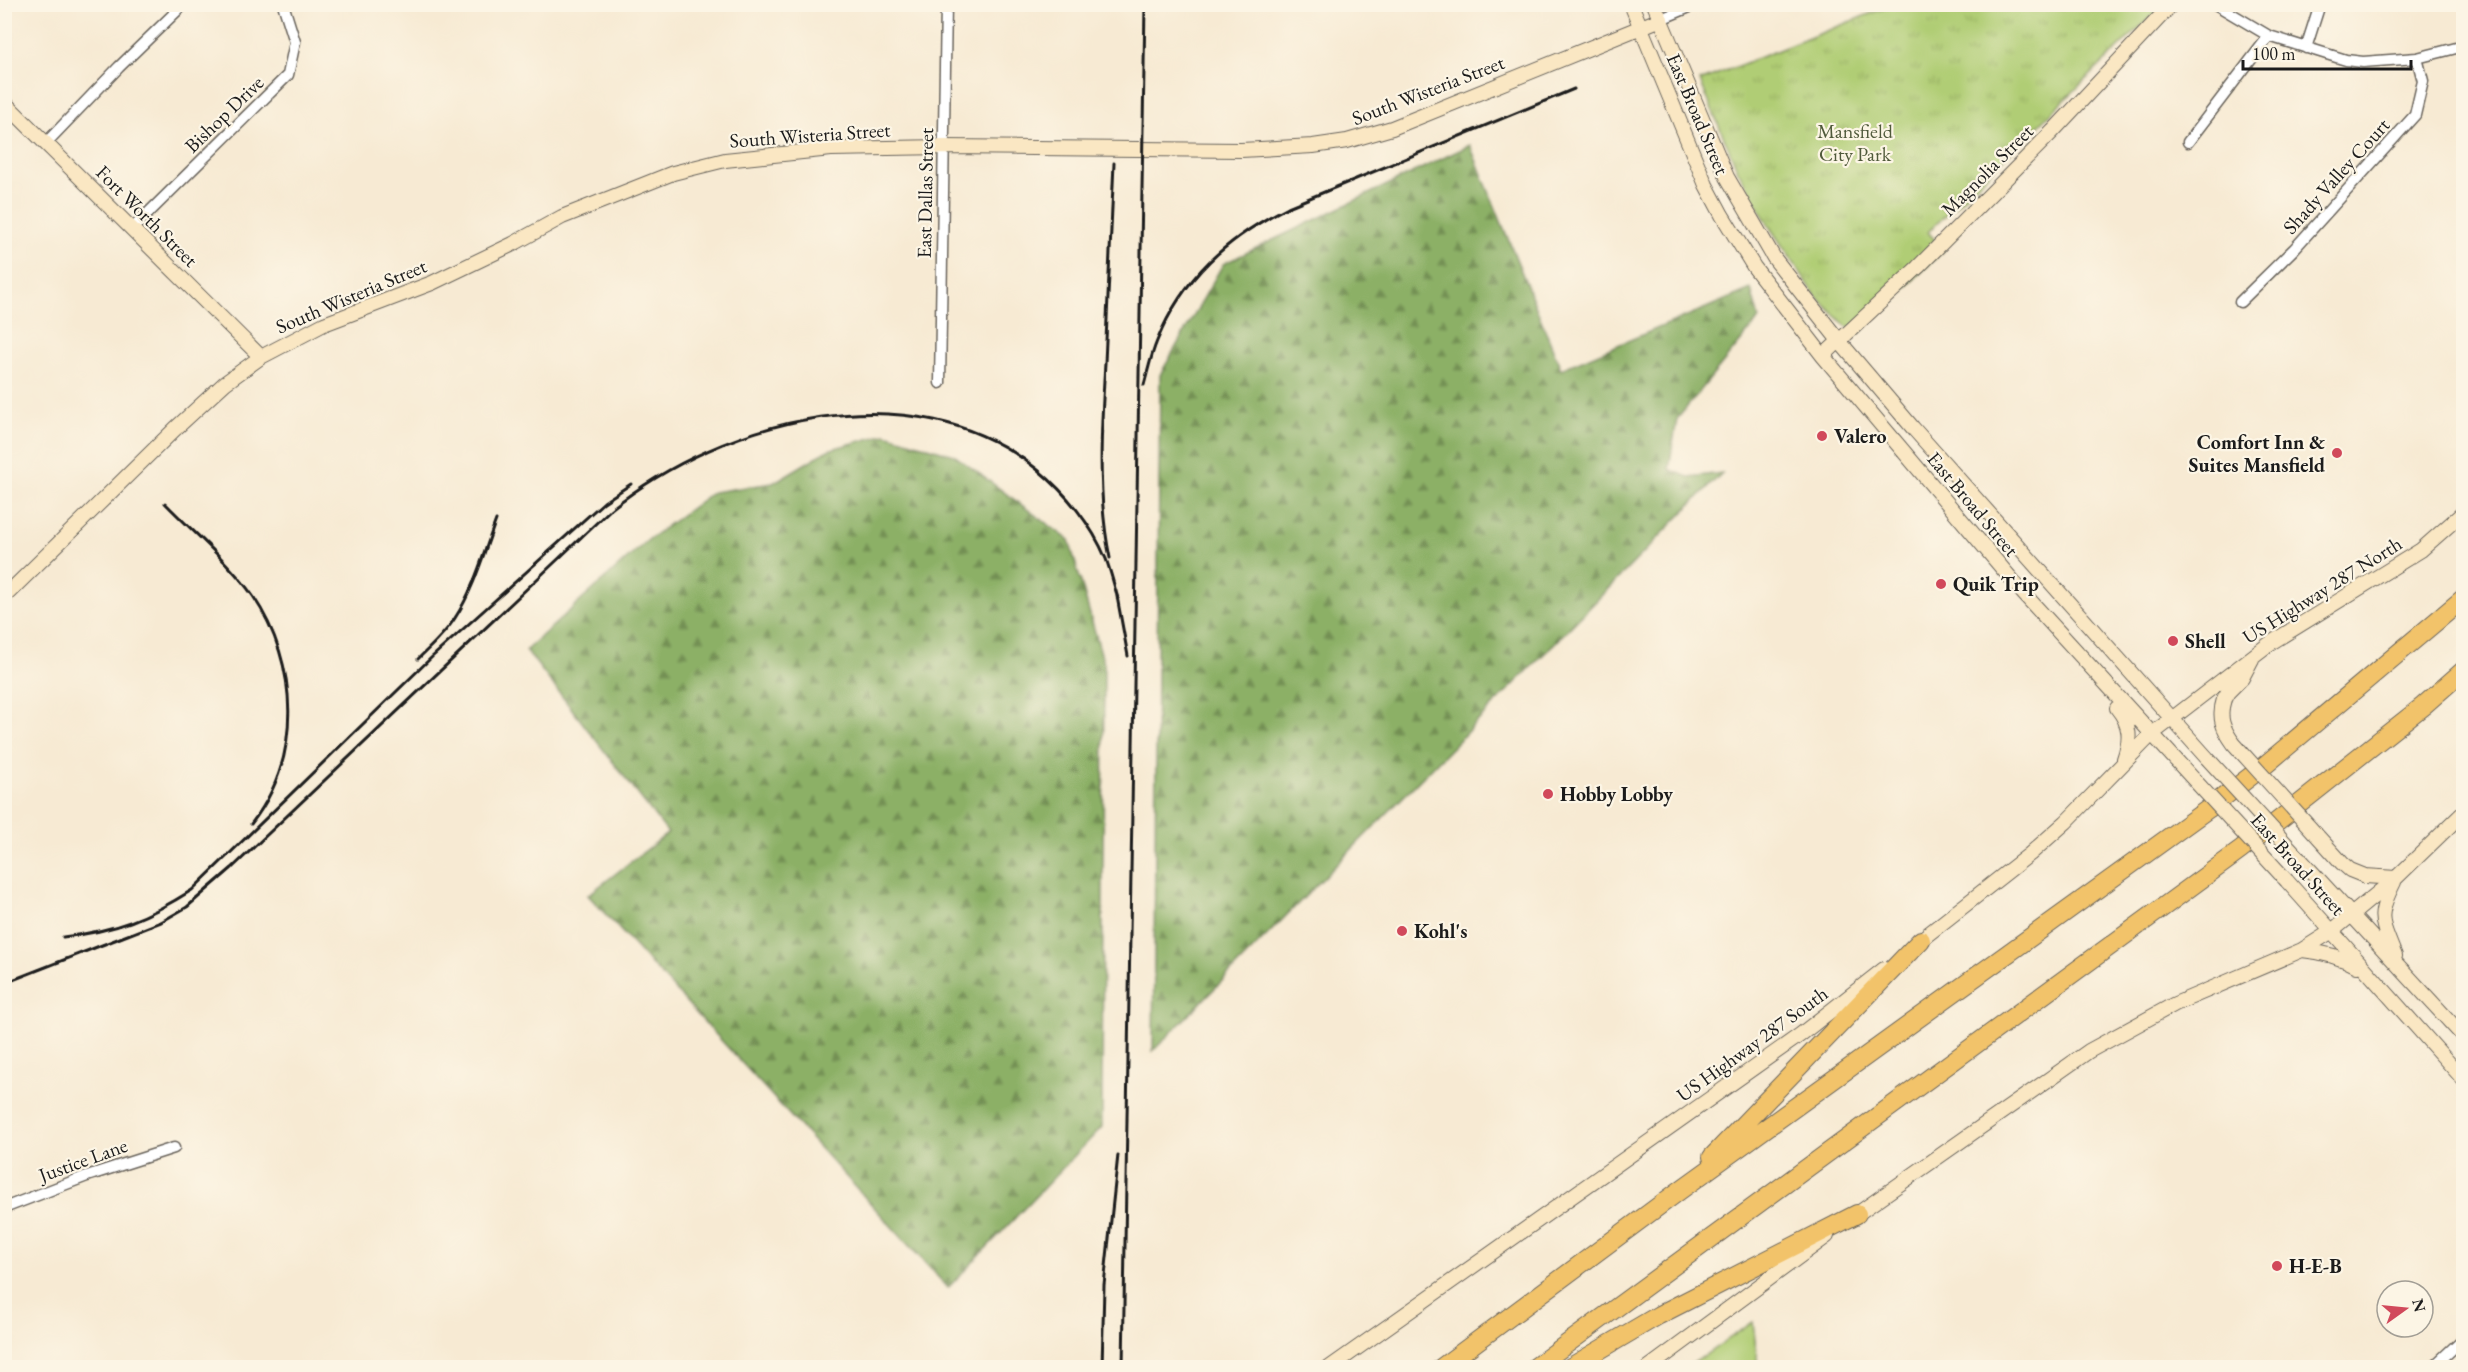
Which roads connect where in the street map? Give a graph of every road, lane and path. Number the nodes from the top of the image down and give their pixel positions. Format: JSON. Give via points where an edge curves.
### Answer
{"nodes":[{"id":1,"x":184,"y":4,"type":"edge"},
{"id":2,"x":283,"y":4,"type":"edge"},
{"id":3,"x":946,"y":4,"type":"edge"},
{"id":4,"x":1631,"y":4,"type":"edge"},
{"id":5,"x":1654,"y":4,"type":"edge"},
{"id":6,"x":1697,"y":4,"type":"edge"},
{"id":7,"x":2172,"y":4,"type":"edge"},
{"id":8,"x":2215,"y":4,"type":"edge"},
{"id":9,"x":2320,"y":4,"type":"edge"},
{"id":10,"x":1660,"y":19,"type":"junction"},
{"id":11,"x":1641,"y":27,"type":"junction"},
{"id":12,"x":2269,"y":36,"type":"junction"},
{"id":13,"x":2463,"y":46,"type":"edge"},
{"id":14,"x":2306,"y":48,"type":"junction"},
{"id":15,"x":2417,"y":58,"type":"junction"},
{"id":16,"x":4,"y":102,"type":"edge"},
{"id":17,"x":2188,"y":142,"type":"dead end"},
{"id":18,"x":46,"y":143,"type":"junction"},
{"id":19,"x":944,"y":147,"type":"junction"},
{"id":20,"x":1726,"y":177,"type":"junction"},
{"id":21,"x":1706,"y":185,"type":"junction"},
{"id":22,"x":132,"y":229,"type":"junction"},
{"id":23,"x":1774,"y":258,"type":"junction"},
{"id":24,"x":1754,"y":267,"type":"junction"},
{"id":25,"x":2240,"y":302,"type":"dead end"},
{"id":26,"x":1840,"y":342,"type":"junction"},
{"id":27,"x":1823,"y":356,"type":"junction"},
{"id":28,"x":261,"y":357,"type":"junction"},
{"id":29,"x":940,"y":383,"type":"dead end"},
{"id":30,"x":1913,"y":428,"type":"junction"},
{"id":31,"x":1897,"y":443,"type":"junction"},
{"id":32,"x":2463,"y":512,"type":"edge"},
{"id":33,"x":2044,"y":576,"type":"junction"},
{"id":34,"x":2024,"y":594,"type":"junction"},
{"id":35,"x":4,"y":597,"type":"edge"},
{"id":36,"x":2463,"y":598,"type":"edge"},
{"id":37,"x":2255,"y":654,"type":"junction"},
{"id":38,"x":2463,"y":670,"type":"edge"},
{"id":39,"x":2107,"y":687,"type":"junction"},
{"id":40,"x":2171,"y":719,"type":"junction"},
{"id":41,"x":2152,"y":734,"type":"junction"},
{"id":42,"x":2123,"y":763,"type":"junction"},
{"id":43,"x":2463,"y":812,"type":"edge"},
{"id":44,"x":2396,"y":878,"type":"junction"},
{"id":45,"x":2351,"y":914,"type":"junction"},
{"id":46,"x":2332,"y":931,"type":"junction"},
{"id":47,"x":1921,"y":940,"type":"junction"},
{"id":48,"x":2302,"y":950,"type":"junction"},
{"id":49,"x":2398,"y":963,"type":"junction"},
{"id":50,"x":2364,"y":970,"type":"junction"},
{"id":51,"x":2463,"y":1037,"type":"edge"},
{"id":52,"x":2463,"y":1080,"type":"edge"},
{"id":53,"x":174,"y":1148,"type":"dead end"},
{"id":54,"x":1679,"y":1191,"type":"junction"},
{"id":55,"x":4,"y":1208,"type":"edge"},
{"id":56,"x":1857,"y":1214,"type":"junction"},
{"id":57,"x":2463,"y":1338,"type":"edge"},
{"id":58,"x":1329,"y":1368,"type":"edge"},
{"id":59,"x":1441,"y":1368,"type":"edge"},
{"id":60,"x":1534,"y":1368,"type":"edge"},
{"id":61,"x":1569,"y":1368,"type":"edge"},
{"id":62,"x":1648,"y":1368,"type":"edge"},
{"id":63,"x":2432,"y":1368,"type":"edge"}],
"edges":[{"from":1,"to":18,"type":"street"},
{"from":2,"to":22,"type":"street","name":"Bishop Drive","via":[[296,42],[288,75]]},
{"from":3,"to":19,"type":"street","name":"East Dallas Street"},
{"from":4,"to":11,"type":"main road","name":"East Broad Street"},
{"from":5,"to":10,"type":"main road","name":"East Broad Street"},
{"from":6,"to":10,"type":"street"},
{"from":7,"to":26,"type":"main road","name":"Magnolia Street","via":[[2053,131]]},
{"from":8,"to":12,"type":"street"},
{"from":9,"to":14,"type":"street"},
{"from":10,"to":11,"type":"main road","name":"South Wisteria Street"},
{"from":10,"to":20,"type":"main road","name":"East Broad Street"},
{"from":11,"to":19,"type":"main road","name":"South Wisteria Street","via":[[1392,128],[1347,141],[1241,150]]},
{"from":11,"to":21,"type":"main road","name":"East Broad Street"},
{"from":12,"to":14,"type":"street"},
{"from":12,"to":17,"type":"street"},
{"from":13,"to":15,"type":"street"},
{"from":14,"to":15,"type":"street","via":[[2363,62]]},
{"from":15,"to":25,"type":"street","name":"Shady Valley Court","via":[[2423,81],[2415,115],[2294,249]]},
{"from":16,"to":18,"type":"main road","name":"Fort Worth Street"},
{"from":18,"to":22,"type":"main road","name":"Fort Worth Street"},
{"from":19,"to":28,"type":"main road","name":"South Wisteria Street","via":[[789,152],[725,160],[673,173],[562,217],[432,283],[324,324]]},
{"from":19,"to":29,"type":"street","name":"East Dallas Street"},
{"from":20,"to":21,"type":"main road"},
{"from":20,"to":23,"type":"main road","name":"East Broad Street"},
{"from":21,"to":24,"type":"main road","name":"East Broad Street"},
{"from":22,"to":28,"type":"main road","name":"Fort Worth Street"},
{"from":23,"to":24,"type":"main road"},
{"from":23,"to":26,"type":"main road","name":"East Broad Street"},
{"from":24,"to":27,"type":"main road","name":"East Broad Street"},
{"from":26,"to":27,"type":"main road","name":"Magnolia Street"},
{"from":26,"to":30,"type":"main road","name":"East Broad Street"},
{"from":27,"to":31,"type":"main road","name":"East Broad Street"},
{"from":28,"to":35,"type":"main road","name":"South Wisteria Street","via":[[225,383],[175,429]]},
{"from":30,"to":31,"type":"main road"},
{"from":30,"to":33,"type":"main road","name":"East Broad Street"},
{"from":31,"to":34,"type":"main road","name":"East Broad Street"},
{"from":32,"to":37,"type":"main road","name":"US Highway 287 North","via":[[2421,550]]},
{"from":33,"to":34,"type":"main road"},
{"from":33,"to":40,"type":"main road","name":"East Broad Street"},
{"from":34,"to":39,"type":"main road","name":"East Broad Street"},
{"from":36,"to":54,"type":"highway","via":[[2245,780]]},
{"from":37,"to":40,"type":"main road","name":"US Highway 287 North"},
{"from":37,"to":44,"type":"main road","bridge":true,"via":[[2224,699],[2224,729],[2350,870],[2365,876]]},
{"from":38,"to":60,"type":"highway","via":[[2241,850]]},
{"from":39,"to":41,"type":"main road","name":"East Broad Street"},
{"from":39,"to":42,"type":"main road","via":[[2129,727]]},
{"from":40,"to":41,"type":"main road","name":"US Highway 287 South"},
{"from":40,"to":45,"type":"main road","name":"East Broad Street","bridge":true},
{"from":41,"to":42,"type":"main road","name":"US Highway 287 South"},
{"from":41,"to":46,"type":"main road","name":"East Broad Street","bridge":true},
{"from":42,"to":47,"type":"main road","name":"US Highway 287 South","via":[[2030,854]]},
{"from":43,"to":44,"type":"main road"},
{"from":44,"to":45,"type":"main road"},
{"from":44,"to":49,"type":"main road","via":[[2383,904],[2381,919]]},
{"from":45,"to":46,"type":"main road"},
{"from":45,"to":49,"type":"main road","name":"East Broad Street"},
{"from":46,"to":48,"type":"main road"},
{"from":46,"to":50,"type":"main road","name":"East Broad Street"},
{"from":47,"to":54,"type":"highway"},
{"from":47,"to":58,"type":"main road","name":"US Highway 287 South","via":[[1800,1035]]},
{"from":48,"to":50,"type":"main road","via":[[2325,952]]},
{"from":48,"to":56,"type":"main road","via":[[2132,1025]]},
{"from":49,"to":51,"type":"main road","name":"East Broad Street"},
{"from":50,"to":52,"type":"main road","name":"East Broad Street"},
{"from":53,"to":55,"type":"street","name":"Justice Lane"},
{"from":54,"to":59,"type":"highway"},
{"from":56,"to":61,"type":"highway","via":[[1659,1315]]},
{"from":56,"to":62,"type":"main road"},
{"from":57,"to":63,"type":"street"}]}
